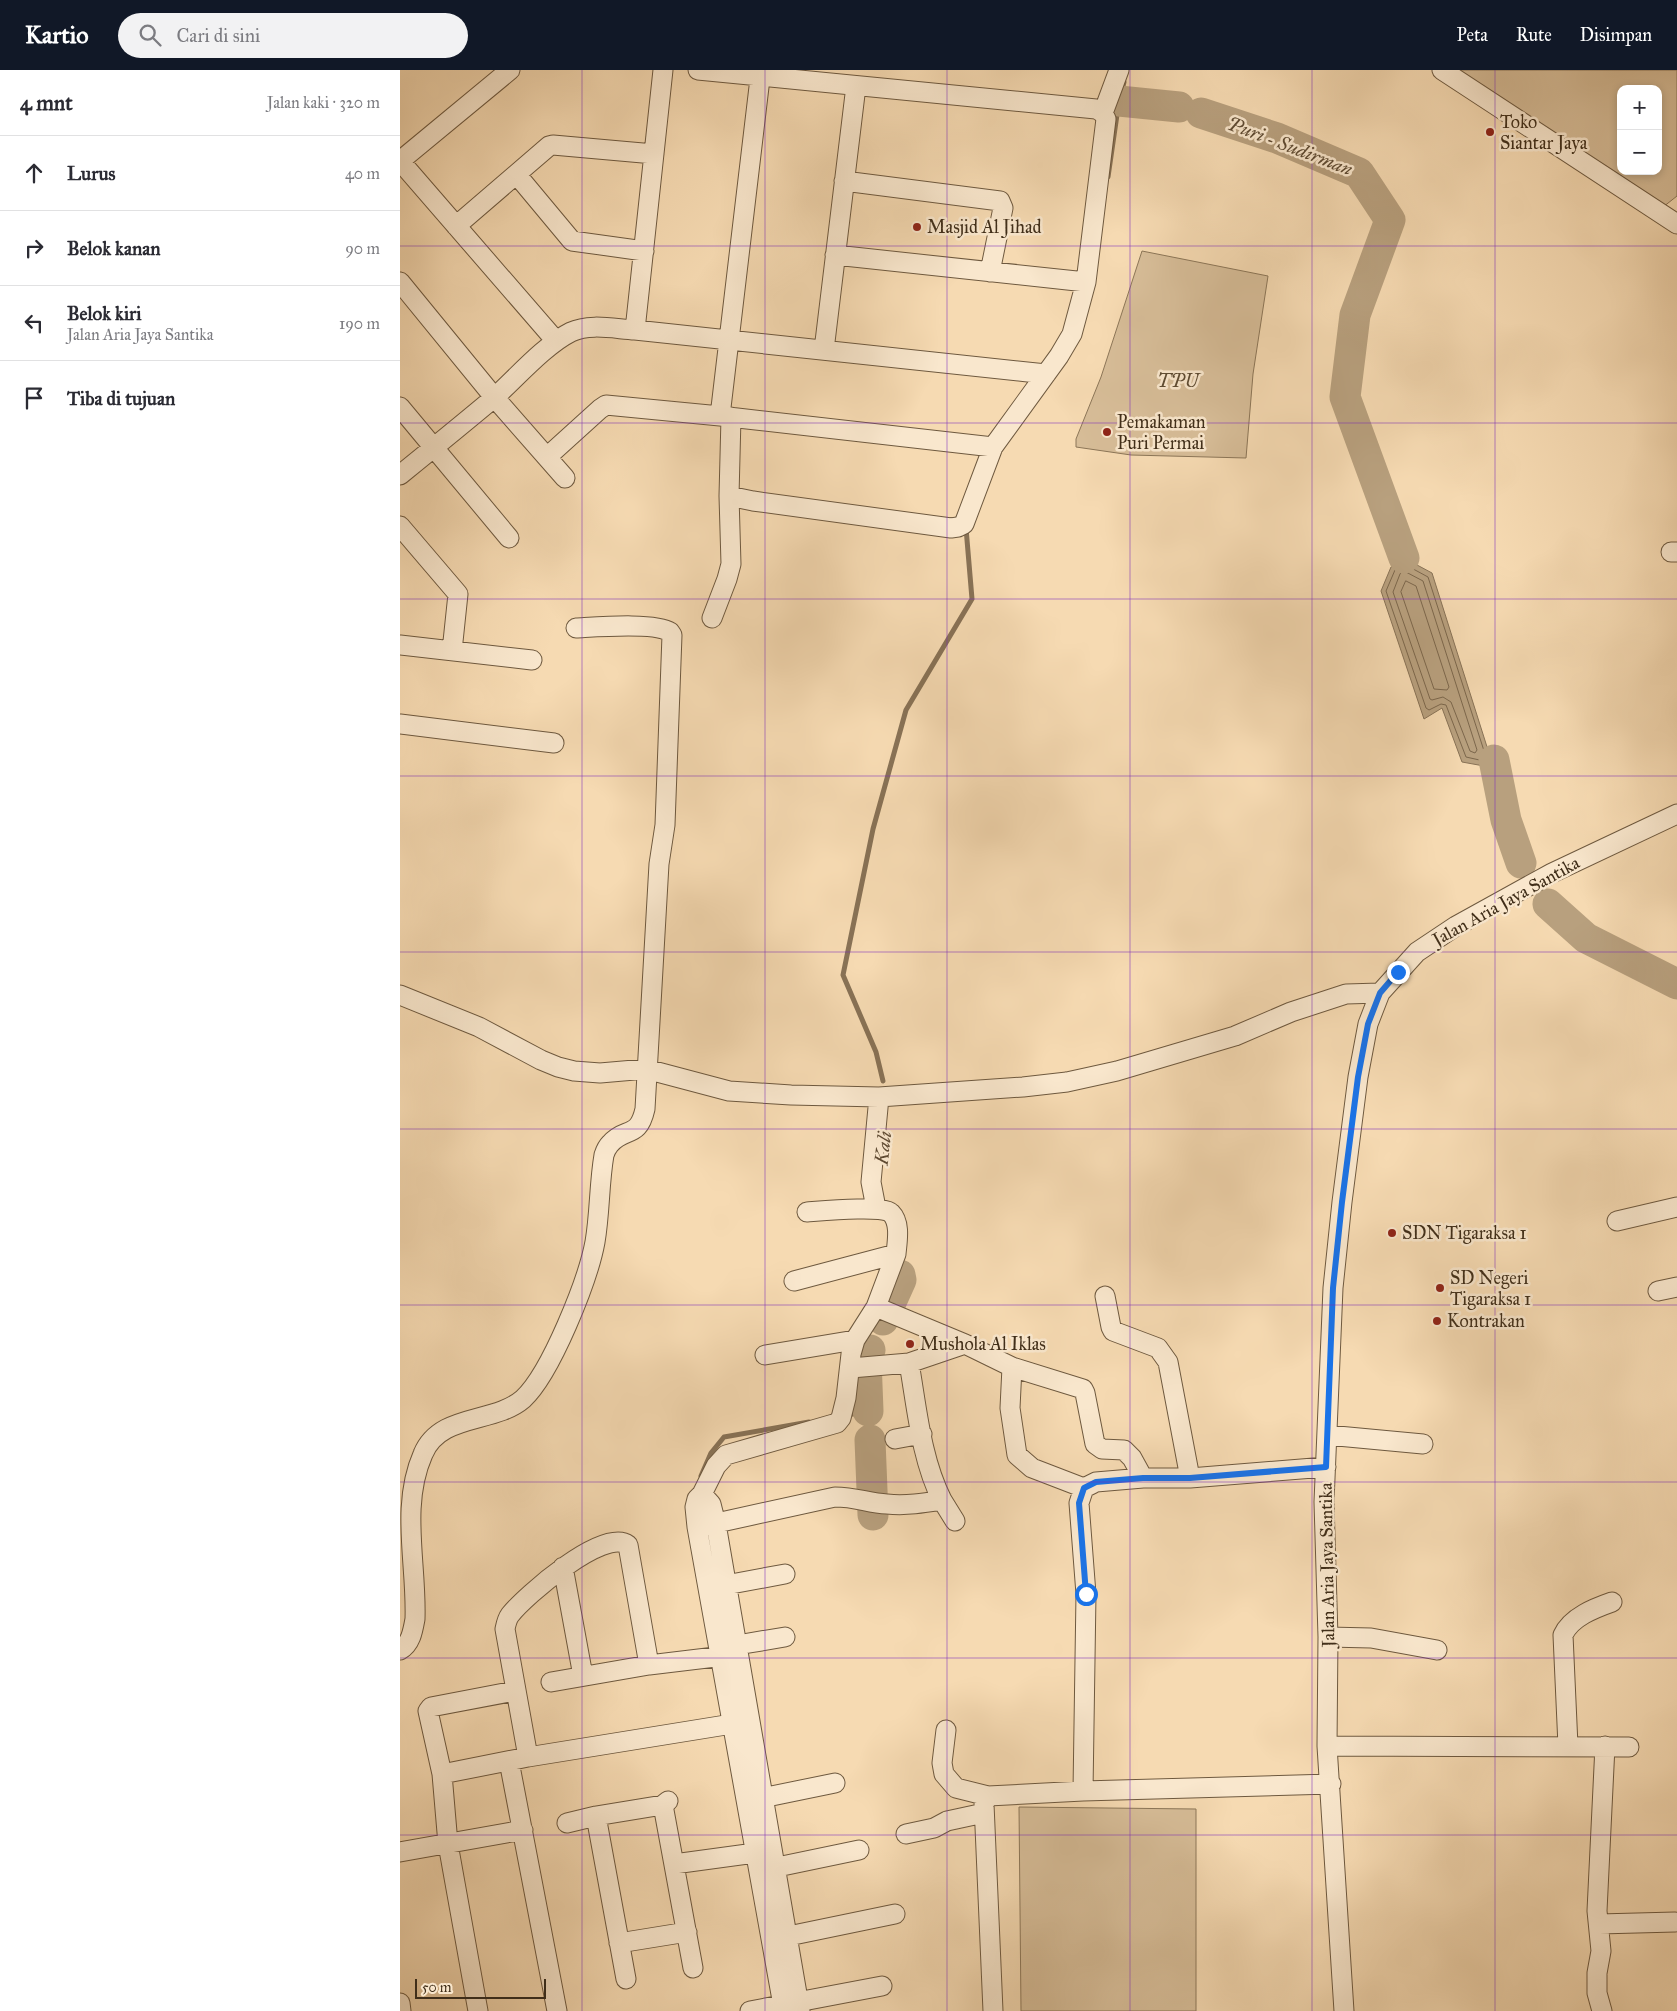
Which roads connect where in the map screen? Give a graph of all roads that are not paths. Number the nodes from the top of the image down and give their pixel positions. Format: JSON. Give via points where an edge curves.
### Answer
{"nodes":[{"id":1,"x":510,"y":70,"type":"edge"},
{"id":2,"x":663,"y":70,"type":"edge"},
{"id":3,"x":698,"y":70,"type":"edge"},
{"id":4,"x":1119,"y":70,"type":"edge"},
{"id":5,"x":1442,"y":70,"type":"edge"},
{"id":6,"x":761,"y":73,"type":"edge"},
{"id":7,"x":856,"y":86,"type":"junction"},
{"id":8,"x":1103,"y":114,"type":"junction"},
{"id":9,"x":654,"y":154,"type":"junction"},
{"id":10,"x":400,"y":161,"type":"edge"},
{"id":11,"x":517,"y":175,"type":"junction"},
{"id":12,"x":844,"y":181,"type":"junction"},
{"id":13,"x":1677,"y":224,"type":"edge"},
{"id":14,"x":456,"y":226,"type":"junction"},
{"id":15,"x":644,"y":251,"type":"junction"},
{"id":16,"x":836,"y":255,"type":"junction"},
{"id":17,"x":990,"y":272,"type":"junction"},
{"id":18,"x":400,"y":282,"type":"edge"},
{"id":19,"x":1086,"y":282,"type":"junction"},
{"id":20,"x":635,"y":330,"type":"junction"},
{"id":21,"x":729,"y":340,"type":"junction"},
{"id":22,"x":556,"y":342,"type":"junction"},
{"id":23,"x":824,"y":350,"type":"junction"},
{"id":24,"x":1046,"y":374,"type":"junction"},
{"id":25,"x":494,"y":397,"type":"junction"},
{"id":26,"x":400,"y":407,"type":"edge"},
{"id":27,"x":725,"y":417,"type":"junction"},
{"id":28,"x":434,"y":447,"type":"junction"},
{"id":29,"x":992,"y":447,"type":"junction"},
{"id":30,"x":547,"y":457,"type":"junction"},
{"id":31,"x":400,"y":474,"type":"edge"},
{"id":32,"x":565,"y":478,"type":"dead end"},
{"id":33,"x":728,"y":496,"type":"junction"},
{"id":34,"x":400,"y":526,"type":"edge"},
{"id":35,"x":509,"y":538,"type":"dead end"},
{"id":36,"x":712,"y":618,"type":"dead end"},
{"id":37,"x":576,"y":628,"type":"dead end"},
{"id":38,"x":400,"y":645,"type":"edge"},
{"id":39,"x":452,"y":651,"type":"junction"},
{"id":40,"x":532,"y":660,"type":"dead end"},
{"id":41,"x":400,"y":724,"type":"edge"},
{"id":42,"x":554,"y":743,"type":"dead end"},
{"id":43,"x":1677,"y":814,"type":"edge"},
{"id":44,"x":1380,"y":993,"type":"junction"},
{"id":45,"x":400,"y":995,"type":"edge"},
{"id":46,"x":646,"y":1069,"type":"junction"},
{"id":47,"x":879,"y":1096,"type":"junction"},
{"id":48,"x":1677,"y":1207,"type":"edge"},
{"id":49,"x":876,"y":1208,"type":"junction"},
{"id":50,"x":808,"y":1212,"type":"dead end"},
{"id":51,"x":1617,"y":1221,"type":"dead end"},
{"id":52,"x":896,"y":1254,"type":"junction"},
{"id":53,"x":794,"y":1281,"type":"dead end"},
{"id":54,"x":1677,"y":1287,"type":"edge"},
{"id":55,"x":1658,"y":1291,"type":"dead end"},
{"id":56,"x":1105,"y":1296,"type":"dead end"},
{"id":57,"x":876,"y":1307,"type":"junction"},
{"id":58,"x":855,"y":1340,"type":"junction"},
{"id":59,"x":965,"y":1344,"type":"junction"},
{"id":60,"x":765,"y":1355,"type":"dead end"},
{"id":61,"x":909,"y":1363,"type":"junction"},
{"id":62,"x":1012,"y":1367,"type":"junction"},
{"id":63,"x":851,"y":1368,"type":"junction"},
{"id":64,"x":922,"y":1434,"type":"junction"},
{"id":65,"x":1327,"y":1435,"type":"junction"},
{"id":66,"x":895,"y":1439,"type":"dead end"},
{"id":67,"x":1423,"y":1444,"type":"dead end"},
{"id":68,"x":1326,"y":1467,"type":"junction"},
{"id":69,"x":1143,"y":1478,"type":"junction"},
{"id":70,"x":1190,"y":1478,"type":"junction"},
{"id":71,"x":1084,"y":1488,"type":"junction"},
{"id":72,"x":702,"y":1494,"type":"junction"},
{"id":73,"x":942,"y":1500,"type":"junction"},
{"id":74,"x":955,"y":1521,"type":"dead end"},
{"id":75,"x":716,"y":1524,"type":"junction"},
{"id":76,"x":697,"y":1527,"type":"junction"},
{"id":77,"x":563,"y":1567,"type":"junction"},
{"id":78,"x":785,"y":1574,"type":"dead end"},
{"id":79,"x":717,"y":1586,"type":"junction"},
{"id":80,"x":1612,"y":1602,"type":"dead end"},
{"id":81,"x":785,"y":1637,"type":"dead end"},
{"id":82,"x":1328,"y":1637,"type":"junction"},
{"id":83,"x":400,"y":1650,"type":"edge"},
{"id":84,"x":1437,"y":1650,"type":"dead end"},
{"id":85,"x":732,"y":1652,"type":"junction"},
{"id":86,"x":649,"y":1665,"type":"junction"},
{"id":87,"x":583,"y":1676,"type":"junction"},
{"id":88,"x":551,"y":1682,"type":"dead end"},
{"id":89,"x":515,"y":1691,"type":"junction"},
{"id":90,"x":732,"y":1724,"type":"junction"},
{"id":91,"x":946,"y":1730,"type":"dead end"},
{"id":92,"x":1327,"y":1746,"type":"junction"},
{"id":93,"x":1568,"y":1746,"type":"junction"},
{"id":94,"x":1605,"y":1746,"type":"junction"},
{"id":95,"x":1629,"y":1747,"type":"dead end"},
{"id":96,"x":518,"y":1759,"type":"junction"},
{"id":97,"x":442,"y":1774,"type":"junction"},
{"id":98,"x":835,"y":1783,"type":"dead end"},
{"id":99,"x":1330,"y":1784,"type":"junction"},
{"id":100,"x":1083,"y":1791,"type":"junction"},
{"id":101,"x":762,"y":1798,"type":"junction"},
{"id":102,"x":986,"y":1805,"type":"junction"},
{"id":103,"x":596,"y":1816,"type":"junction"},
{"id":104,"x":567,"y":1823,"type":"dead end"},
{"id":105,"x":523,"y":1830,"type":"junction"},
{"id":106,"x":906,"y":1834,"type":"dead end"},
{"id":107,"x":448,"y":1844,"type":"junction"},
{"id":108,"x":859,"y":1850,"type":"dead end"},
{"id":109,"x":400,"y":1852,"type":"edge"},
{"id":110,"x":755,"y":1853,"type":"junction"},
{"id":111,"x":674,"y":1864,"type":"junction"},
{"id":112,"x":767,"y":1869,"type":"junction"},
{"id":113,"x":895,"y":1914,"type":"dead end"},
{"id":114,"x":1676,"y":1922,"type":"dead end"},
{"id":115,"x":1599,"y":1924,"type":"junction"},
{"id":116,"x":687,"y":1932,"type":"junction"},
{"id":117,"x":779,"y":1938,"type":"junction"},
{"id":118,"x":619,"y":1944,"type":"junction"},
{"id":119,"x":693,"y":1968,"type":"dead end"},
{"id":120,"x":626,"y":1979,"type":"dead end"},
{"id":121,"x":882,"y":1986,"type":"dead end"},
{"id":122,"x":400,"y":2003,"type":"edge"},
{"id":123,"x":791,"y":2008,"type":"edge"},
{"id":124,"x":401,"y":2011,"type":"edge"},
{"id":125,"x":478,"y":2011,"type":"edge"},
{"id":126,"x":557,"y":2011,"type":"edge"},
{"id":127,"x":750,"y":2011,"type":"edge"},
{"id":128,"x":993,"y":2011,"type":"edge"},
{"id":129,"x":1344,"y":2011,"type":"edge"},
{"id":130,"x":1602,"y":2011,"type":"edge"}],
"edges":[{"from":1,"to":10,"type":"street"},
{"from":2,"to":9,"type":"street"},
{"from":3,"to":6,"type":"street"},
{"from":4,"to":8,"type":"street"},
{"from":5,"to":13,"type":"street"},
{"from":6,"to":7,"type":"street"},
{"from":6,"to":21,"type":"street"},
{"from":7,"to":8,"type":"street","via":[[1096,110]]},
{"from":7,"to":12,"type":"street"},
{"from":8,"to":19,"type":"street","via":[[1106,119]]},
{"from":9,"to":11,"type":"street","via":[[553,145]]},
{"from":9,"to":15,"type":"street"},
{"from":10,"to":14,"type":"street"},
{"from":11,"to":14,"type":"street"},
{"from":11,"to":15,"type":"street","via":[[572,242]]},
{"from":12,"to":16,"type":"street"},
{"from":12,"to":17,"type":"street","via":[[1000,201],[1003,208]]},
{"from":14,"to":22,"type":"street"},
{"from":15,"to":20,"type":"street"},
{"from":16,"to":17,"type":"street"},
{"from":16,"to":23,"type":"street"},
{"from":17,"to":19,"type":"street"},
{"from":18,"to":25,"type":"street"},
{"from":19,"to":24,"type":"street","via":[[1072,334]]},
{"from":20,"to":21,"type":"street"},
{"from":20,"to":22,"type":"street","via":[[583,329]]},
{"from":21,"to":23,"type":"street"},
{"from":21,"to":27,"type":"street"},
{"from":22,"to":25,"type":"street"},
{"from":23,"to":24,"type":"street"},
{"from":24,"to":29,"type":"street"},
{"from":25,"to":28,"type":"street"},
{"from":25,"to":30,"type":"street"},
{"from":26,"to":28,"type":"street"},
{"from":27,"to":29,"type":"street"},
{"from":27,"to":30,"type":"street","via":[[606,405]]},
{"from":27,"to":33,"type":"street"},
{"from":28,"to":31,"type":"street"},
{"from":28,"to":35,"type":"street"},
{"from":29,"to":33,"type":"street","via":[[964,524],[958,527]]},
{"from":30,"to":32,"type":"street"},
{"from":33,"to":36,"type":"street","via":[[731,564]]},
{"from":34,"to":39,"type":"street","via":[[458,594]]},
{"from":37,"to":46,"type":"street","via":[[654,628],[666,629],[672,635],[665,825],[659,864]]},
{"from":38,"to":39,"type":"street"},
{"from":39,"to":40,"type":"street"},
{"from":41,"to":42,"type":"street"},
{"from":43,"to":44,"type":"street","name":"Jalan Aria Jaya Santika","via":[[1552,873],[1456,926],[1417,952]]},
{"from":44,"to":47,"type":"street","via":[[1346,994],[1234,1036],[1117,1071],[1067,1082]]},
{"from":44,"to":65,"type":"street","name":"Jalan Aria Jaya Santika","via":[[1368,1024],[1358,1077],[1342,1202],[1333,1288]]},
{"from":45,"to":46,"type":"street","via":[[479,1027],[558,1067],[600,1073]]},
{"from":46,"to":47,"type":"street","via":[[728,1091]]},
{"from":46,"to":83,"type":"street","via":[[642,1122],[610,1143],[604,1155],[595,1241],[586,1277],[541,1378],[523,1399],[507,1409],[446,1429],[423,1452],[410,1511],[414,1619],[412,1635]]},
{"from":47,"to":49,"type":"street","via":[[871,1182]]},
{"from":48,"to":51,"type":"street"},
{"from":49,"to":50,"type":"street"},
{"from":49,"to":52,"type":"street","via":[[891,1212],[895,1218]]},
{"from":52,"to":53,"type":"street"},
{"from":52,"to":57,"type":"street"},
{"from":54,"to":55,"type":"street"},
{"from":56,"to":70,"type":"street","via":[[1113,1331],[1158,1348],[1168,1362]]},
{"from":57,"to":58,"type":"street"},
{"from":57,"to":59,"type":"street"},
{"from":58,"to":60,"type":"street"},
{"from":58,"to":63,"type":"street"},
{"from":59,"to":61,"type":"street"},
{"from":59,"to":62,"type":"street"},
{"from":61,"to":63,"type":"street"},
{"from":61,"to":64,"type":"street"},
{"from":62,"to":69,"type":"street","via":[[1083,1389],[1095,1444],[1102,1449],[1124,1450]]},
{"from":62,"to":71,"type":"street","via":[[1010,1408],[1017,1455],[1032,1468]]},
{"from":63,"to":72,"type":"street","via":[[841,1418],[837,1423],[726,1454]]},
{"from":64,"to":66,"type":"street"},
{"from":64,"to":73,"type":"street"},
{"from":65,"to":67,"type":"street"},
{"from":65,"to":68,"type":"street","name":"Jalan Aria Jaya Santika"},
{"from":68,"to":70,"type":"street"},
{"from":68,"to":82,"type":"street","name":"Jalan Aria Jaya Santika"},
{"from":69,"to":70,"type":"street"},
{"from":69,"to":71,"type":"street","via":[[1096,1482]]},
{"from":71,"to":100,"type":"street","via":[[1079,1503],[1086,1594]]},
{"from":72,"to":75,"type":"street","via":[[711,1504]]},
{"from":72,"to":76,"type":"street","via":[[695,1507]]},
{"from":73,"to":74,"type":"street"},
{"from":73,"to":75,"type":"street","via":[[901,1505],[836,1497]]},
{"from":75,"to":76,"type":"street"},
{"from":75,"to":79,"type":"street"},
{"from":76,"to":79,"type":"street"},
{"from":77,"to":86,"type":"street","via":[[586,1552],[607,1544],[620,1542],[628,1545]]},
{"from":77,"to":87,"type":"street"},
{"from":77,"to":89,"type":"street","via":[[506,1622]]},
{"from":78,"to":79,"type":"street"},
{"from":79,"to":85,"type":"street"},
{"from":80,"to":93,"type":"street","via":[[1593,1609],[1566,1628],[1563,1634]]},
{"from":81,"to":85,"type":"street"},
{"from":82,"to":84,"type":"street","via":[[1371,1638]]},
{"from":82,"to":92,"type":"street","name":"Jalan Aria Jaya Santika"},
{"from":85,"to":86,"type":"street"},
{"from":85,"to":90,"type":"street"},
{"from":85,"to":101,"type":"street"},
{"from":86,"to":87,"type":"street"},
{"from":87,"to":88,"type":"street"},
{"from":89,"to":96,"type":"street"},
{"from":89,"to":97,"type":"street","via":[[428,1709]]},
{"from":90,"to":96,"type":"street"},
{"from":90,"to":110,"type":"street"},
{"from":91,"to":102,"type":"street","via":[[944,1774],[956,1788]]},
{"from":92,"to":93,"type":"street"},
{"from":92,"to":99,"type":"street","name":"Jalan Aria Jaya Santika"},
{"from":93,"to":94,"type":"street"},
{"from":94,"to":95,"type":"street"},
{"from":94,"to":115,"type":"street"},
{"from":96,"to":97,"type":"street"},
{"from":96,"to":105,"type":"street"},
{"from":97,"to":107,"type":"street"},
{"from":98,"to":101,"type":"street"},
{"from":99,"to":100,"type":"street"},
{"from":99,"to":129,"type":"street","name":"Jalan Aria Jaya Santika"},
{"from":100,"to":102,"type":"street"},
{"from":101,"to":112,"type":"street"},
{"from":102,"to":106,"type":"street","via":[[929,1830]]},
{"from":102,"to":128,"type":"street"},
{"from":103,"to":104,"type":"street"},
{"from":103,"to":111,"type":"street","via":[[666,1803]]},
{"from":103,"to":118,"type":"street"},
{"from":105,"to":107,"type":"street"},
{"from":105,"to":126,"type":"street"},
{"from":107,"to":109,"type":"street"},
{"from":107,"to":125,"type":"street"},
{"from":108,"to":112,"type":"street"},
{"from":110,"to":111,"type":"street"},
{"from":110,"to":112,"type":"street"},
{"from":111,"to":116,"type":"street"},
{"from":112,"to":117,"type":"street"},
{"from":113,"to":117,"type":"street"},
{"from":114,"to":115,"type":"street"},
{"from":115,"to":130,"type":"street","via":[[1602,1951],[1597,1993]]},
{"from":116,"to":118,"type":"street"},
{"from":116,"to":119,"type":"street"},
{"from":117,"to":123,"type":"street"},
{"from":118,"to":120,"type":"street"},
{"from":121,"to":123,"type":"street"},
{"from":122,"to":124,"type":"street"},
{"from":123,"to":127,"type":"street"}]}
